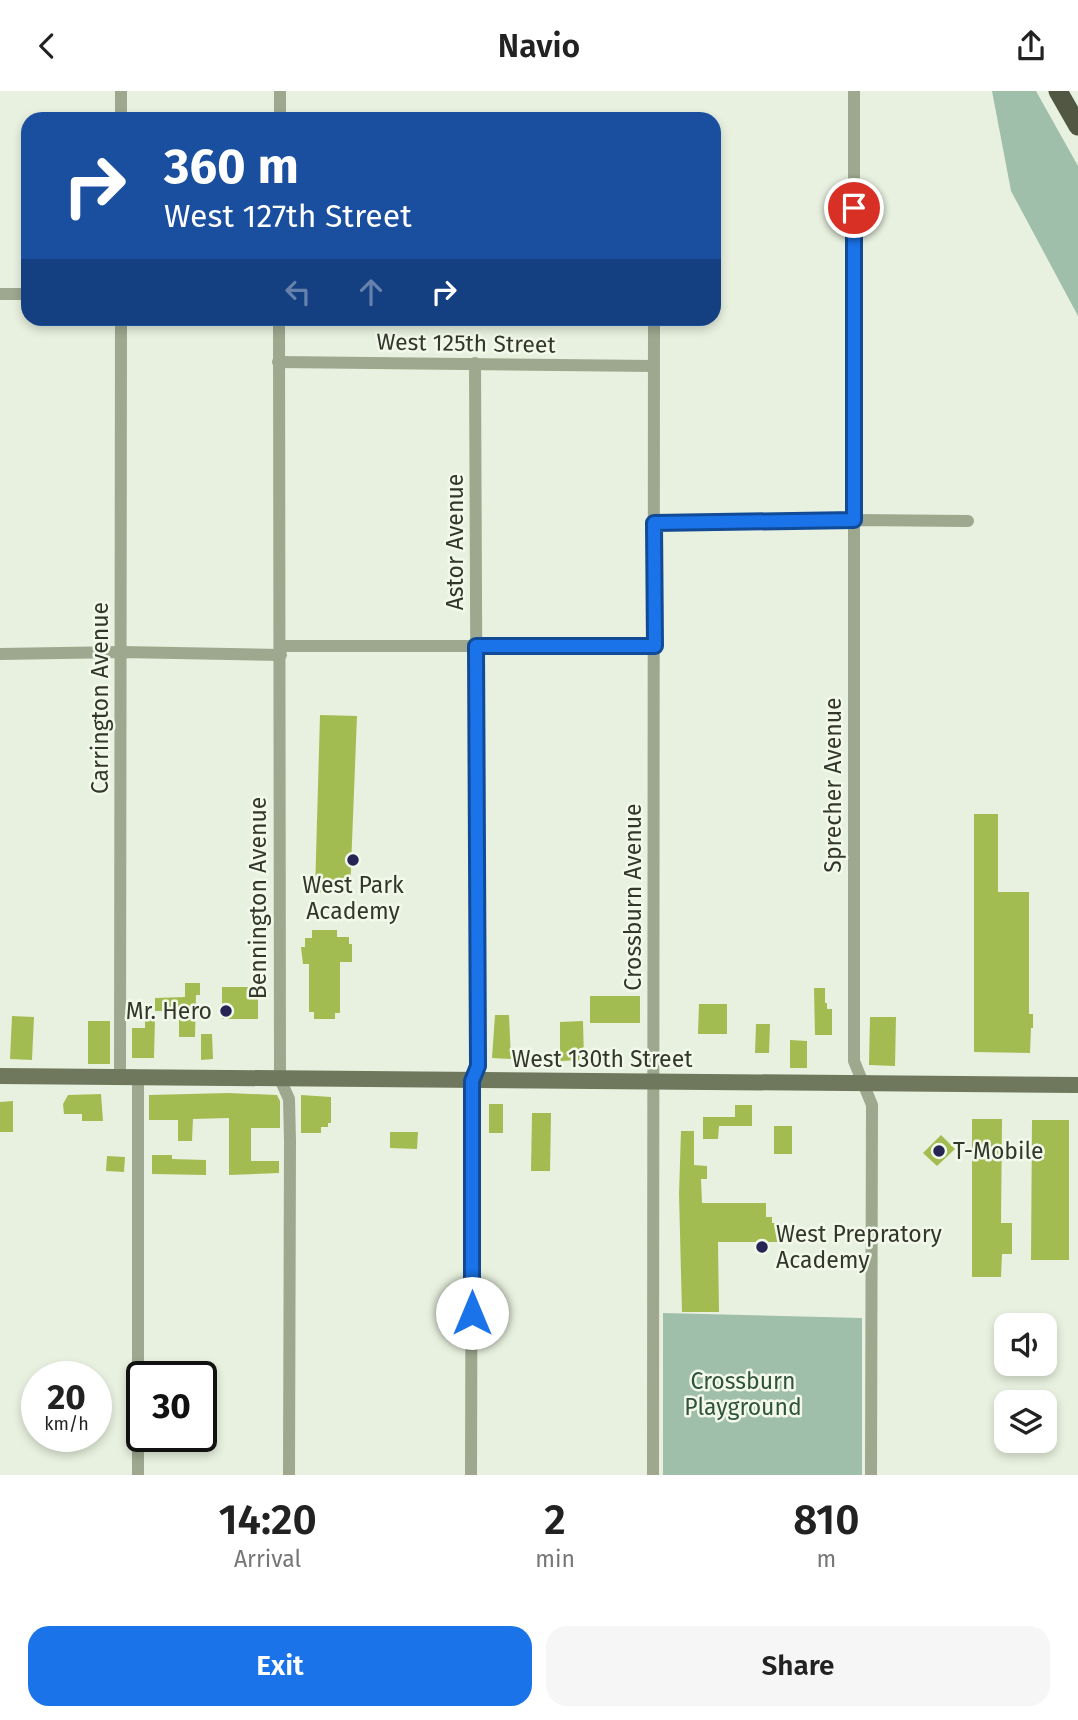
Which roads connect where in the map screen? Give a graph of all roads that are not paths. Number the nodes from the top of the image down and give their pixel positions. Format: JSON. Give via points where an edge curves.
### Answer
{"nodes":[{"id":1,"x":121,"y":91,"type":"edge"},
{"id":2,"x":280,"y":91,"type":"edge"},
{"id":3,"x":854,"y":91,"type":"edge"},
{"id":4,"x":1058,"y":91,"type":"edge"},
{"id":5,"x":121,"y":112,"type":"edge"},
{"id":6,"x":280,"y":112,"type":"edge"},
{"id":7,"x":1078,"y":125,"type":"edge"},
{"id":8,"x":0,"y":294,"type":"edge"},
{"id":9,"x":21,"y":294,"type":"edge"},
{"id":10,"x":121,"y":326,"type":"edge"},
{"id":11,"x":279,"y":326,"type":"edge"},
{"id":12,"x":654,"y":326,"type":"edge"},
{"id":13,"x":278,"y":362,"type":"junction"},
{"id":14,"x":474,"y":363,"type":"junction"},
{"id":15,"x":654,"y":366,"type":"junction"},
{"id":16,"x":854,"y":520,"type":"junction"},
{"id":17,"x":968,"y":521,"type":"dead end"},
{"id":18,"x":654,"y":523,"type":"junction"},
{"id":19,"x":476,"y":646,"type":"junction"},
{"id":20,"x":655,"y":646,"type":"junction"},
{"id":21,"x":280,"y":651,"type":"junction"},
{"id":22,"x":122,"y":652,"type":"junction"},
{"id":23,"x":0,"y":654,"type":"edge"},
{"id":24,"x":0,"y":1076,"type":"edge"},
{"id":25,"x":120,"y":1078,"type":"junction"},
{"id":26,"x":138,"y":1079,"type":"junction"},
{"id":27,"x":280,"y":1079,"type":"junction"},
{"id":28,"x":472,"y":1081,"type":"junction"},
{"id":29,"x":653,"y":1081,"type":"junction"},
{"id":30,"x":865,"y":1084,"type":"junction"},
{"id":31,"x":1078,"y":1085,"type":"edge"},
{"id":32,"x":138,"y":1475,"type":"edge"},
{"id":33,"x":289,"y":1475,"type":"edge"},
{"id":34,"x":471,"y":1475,"type":"edge"},
{"id":35,"x":653,"y":1475,"type":"edge"},
{"id":36,"x":871,"y":1475,"type":"edge"}],
"edges":[{"from":1,"to":5,"type":"street"},
{"from":2,"to":6,"type":"street"},
{"from":3,"to":16,"type":"street","name":"Sprecher Avenue"},
{"from":4,"to":7,"type":"highway"},
{"from":8,"to":9,"type":"street"},
{"from":10,"to":22,"type":"street","name":"Carrington Avenue"},
{"from":11,"to":13,"type":"street","name":"Bennington Avenue"},
{"from":12,"to":15,"type":"street","name":"Crossburn Avenue"},
{"from":13,"to":14,"type":"street","name":"West 125th Street"},
{"from":13,"to":21,"type":"street","name":"Bennington Avenue"},
{"from":14,"to":15,"type":"street","name":"West 125th Street"},
{"from":14,"to":19,"type":"street","name":"Astor Avenue"},
{"from":15,"to":18,"type":"street","name":"Crossburn Avenue"},
{"from":16,"to":17,"type":"street"},
{"from":16,"to":18,"type":"street"},
{"from":16,"to":30,"type":"street","name":"Sprecher Avenue","via":[[854,1061]]},
{"from":18,"to":20,"type":"street","name":"Crossburn Avenue"},
{"from":19,"to":20,"type":"street"},
{"from":19,"to":21,"type":"street"},
{"from":19,"to":28,"type":"street","name":"Astor Avenue","via":[[478,1066]]},
{"from":20,"to":29,"type":"street","name":"Crossburn Avenue"},
{"from":21,"to":22,"type":"street"},
{"from":21,"to":27,"type":"street","name":"Bennington Avenue"},
{"from":22,"to":23,"type":"street"},
{"from":22,"to":25,"type":"street","name":"Carrington Avenue"},
{"from":24,"to":25,"type":"main road","name":"West 130th Street"},
{"from":25,"to":26,"type":"main road","name":"West 130th Street"},
{"from":26,"to":27,"type":"main road","name":"West 130th Street"},
{"from":26,"to":32,"type":"street"},
{"from":27,"to":28,"type":"main road","name":"West 130th Street"},
{"from":27,"to":33,"type":"street","name":"Bennington Avenue","via":[[289,1099],[290,1141]]},
{"from":28,"to":29,"type":"main road","name":"West 130th Street"},
{"from":28,"to":34,"type":"street","name":"Astor Avenue"},
{"from":29,"to":30,"type":"main road","name":"West 130th Street"},
{"from":29,"to":35,"type":"street","name":"Crossburn Avenue"},
{"from":30,"to":31,"type":"main road","name":"West 130th Street"},
{"from":30,"to":36,"type":"street","name":"Sprecher Avenue","via":[[872,1105]]}]}
